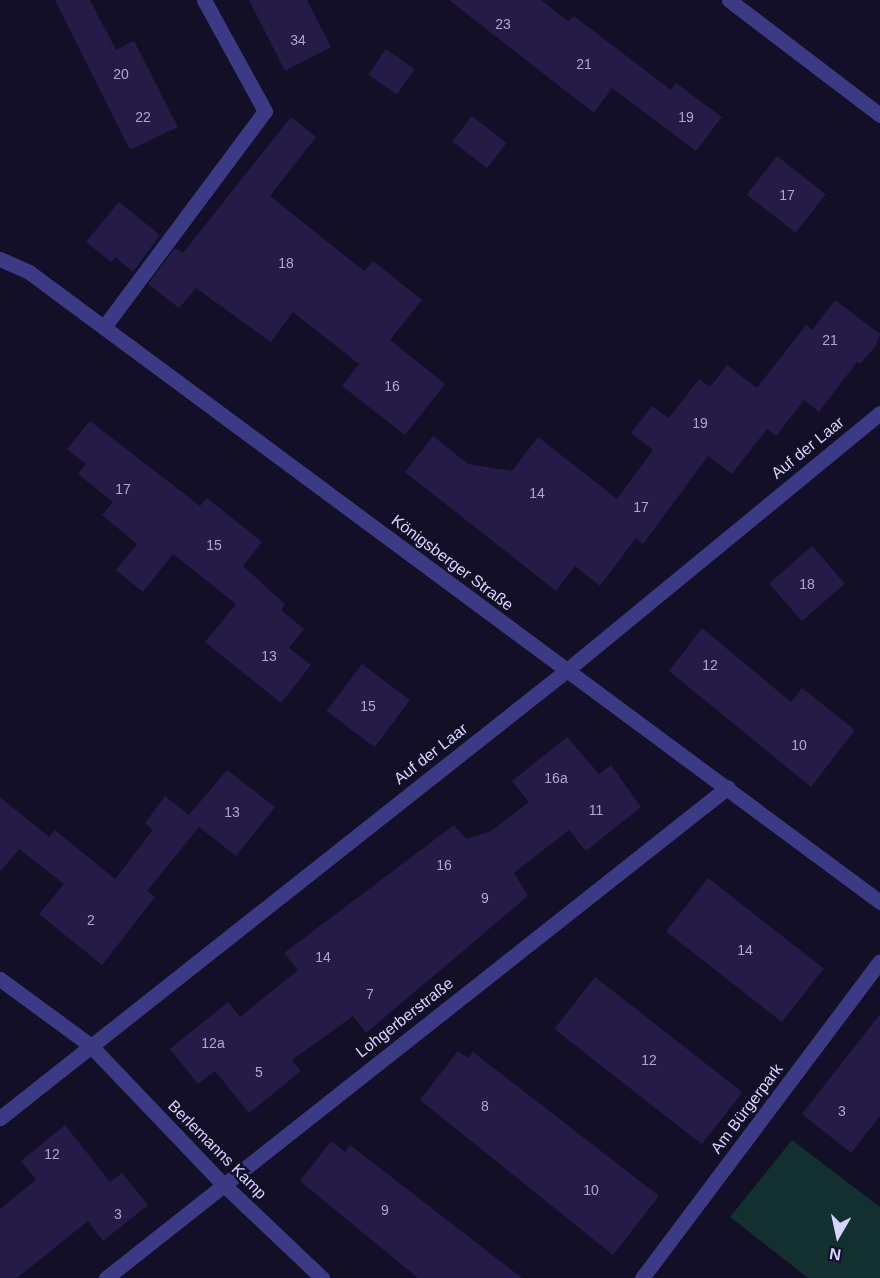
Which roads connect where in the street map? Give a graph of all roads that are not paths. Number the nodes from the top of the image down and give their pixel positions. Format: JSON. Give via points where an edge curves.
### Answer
{"nodes":[{"id":1,"x":204,"y":0,"type":"edge"},
{"id":2,"x":729,"y":0,"type":"edge"},
{"id":3,"x":880,"y":115,"type":"edge"},
{"id":4,"x":0,"y":259,"type":"edge"},
{"id":5,"x":104,"y":327,"type":"junction"},
{"id":6,"x":880,"y":413,"type":"edge"},
{"id":7,"x":567,"y":670,"type":"junction"},
{"id":8,"x":728,"y":787,"type":"junction"},
{"id":9,"x":880,"y":902,"type":"edge"},
{"id":10,"x":880,"y":961,"type":"edge"},
{"id":11,"x":0,"y":979,"type":"edge"},
{"id":12,"x":90,"y":1044,"type":"junction"},
{"id":13,"x":0,"y":1118,"type":"edge"},
{"id":14,"x":223,"y":1184,"type":"junction"},
{"id":15,"x":106,"y":1278,"type":"edge"},
{"id":16,"x":322,"y":1278,"type":"edge"},
{"id":17,"x":642,"y":1278,"type":"edge"}],
"edges":[{"from":1,"to":5,"type":"street","via":[[265,111]]},
{"from":2,"to":3,"type":"street"},
{"from":4,"to":5,"type":"street","name":"Königsberger Straße","via":[[29,272]]},
{"from":5,"to":7,"type":"street","name":"Königsberger Straße"},
{"from":6,"to":7,"type":"street","name":"Auf der Laar"},
{"from":7,"to":8,"type":"street","name":"Königsberger Straße"},
{"from":7,"to":12,"type":"street","name":"Auf der Laar"},
{"from":8,"to":9,"type":"street","name":"Königsberger Straße"},
{"from":8,"to":14,"type":"street","name":"Lohgerberstraße"},
{"from":10,"to":17,"type":"street","name":"Am Bürgerpark"},
{"from":11,"to":12,"type":"street","name":"Berlemanns Kamp"},
{"from":12,"to":13,"type":"street","name":"Auf der Laar"},
{"from":12,"to":14,"type":"street","name":"Berlemanns Kamp"},
{"from":14,"to":15,"type":"street","name":"Lohgerberstraße"},
{"from":14,"to":16,"type":"street","name":"Berlemanns Kamp"}]}
